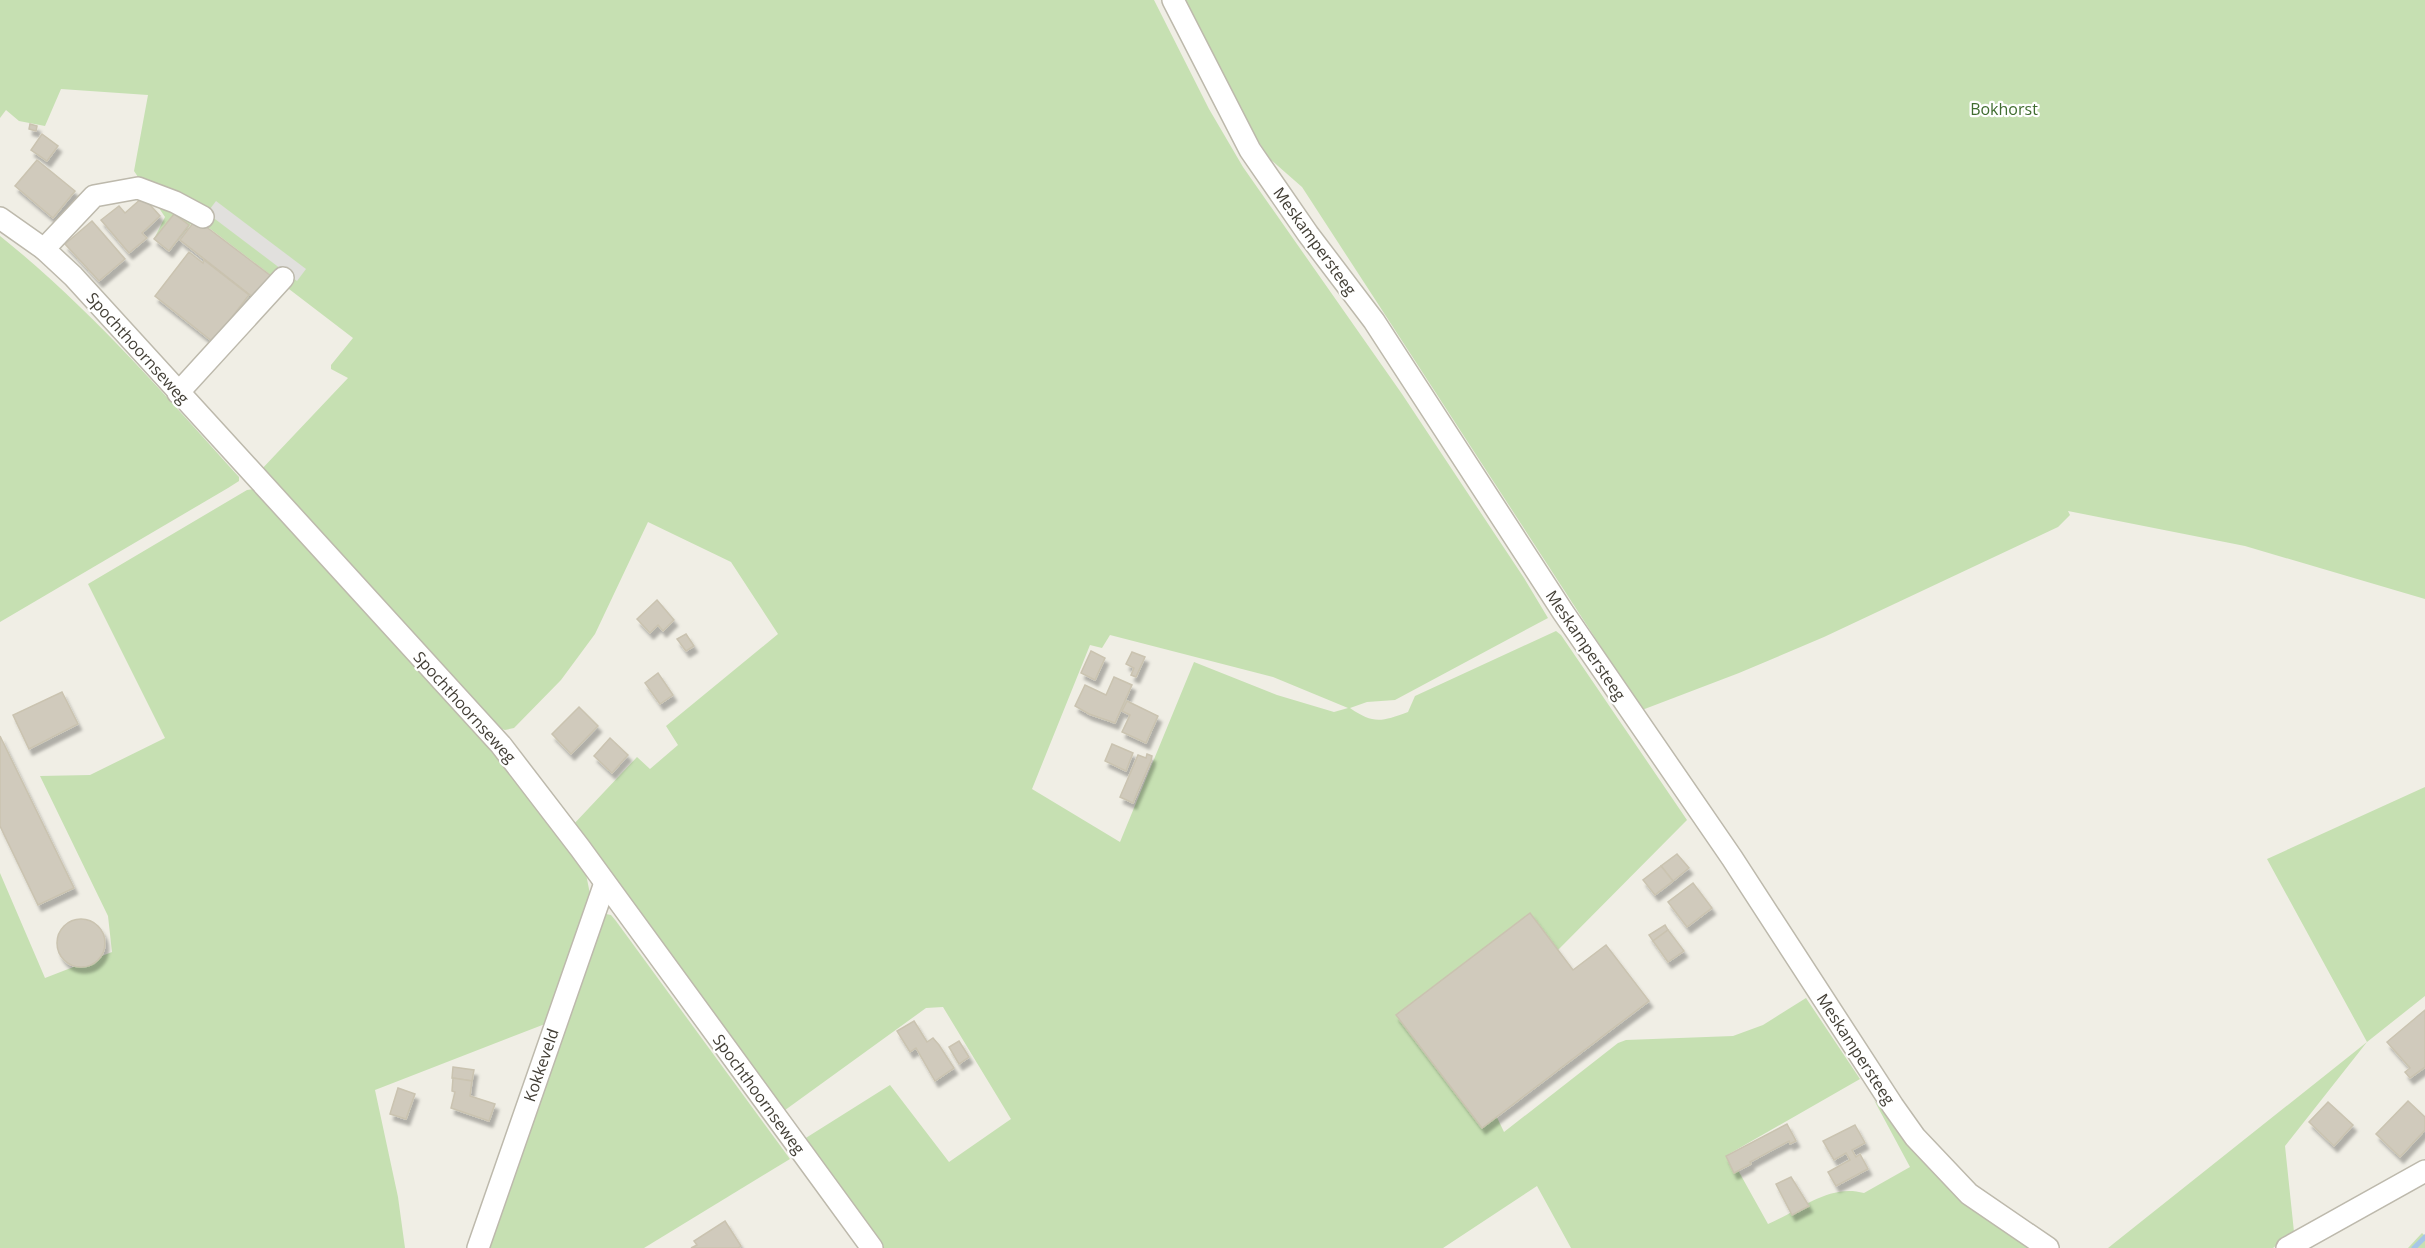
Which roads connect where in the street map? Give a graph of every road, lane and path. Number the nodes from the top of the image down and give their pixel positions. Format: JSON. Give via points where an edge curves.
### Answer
{"nodes":[{"id":1,"x":1173,"y":0,"type":"edge"},
{"id":2,"x":203,"y":217,"type":"dead end"},
{"id":3,"x":0,"y":218,"type":"edge"},
{"id":4,"x":44,"y":249,"type":"junction"},
{"id":5,"x":283,"y":278,"type":"dead end"},
{"id":6,"x":178,"y":393,"type":"junction"},
{"id":7,"x":605,"y":883,"type":"junction"},
{"id":8,"x":2425,"y":1171,"type":"edge"},
{"id":9,"x":478,"y":1248,"type":"edge"},
{"id":10,"x":872,"y":1248,"type":"edge"},
{"id":11,"x":2048,"y":1248,"type":"edge"},
{"id":12,"x":2287,"y":1248,"type":"edge"}],
"edges":[{"from":1,"to":11,"type":"street","name":"Meskampersteeg","via":[[1250,150],[1374,321],[1914,1137],[1969,1194]]},
{"from":2,"to":4,"type":"street","via":[[138,188],[94,196]]},
{"from":3,"to":4,"type":"street","name":"Spochthoornseweg"},
{"from":4,"to":6,"type":"street","name":"Spochthoornseweg"},
{"from":5,"to":6,"type":"street"},
{"from":6,"to":7,"type":"street","name":"Spochthoornseweg","via":[[501,745]]},
{"from":7,"to":9,"type":"street","name":"Kokkeveld"},
{"from":7,"to":10,"type":"street","name":"Spochthoornseweg"},
{"from":8,"to":12,"type":"street"}]}
